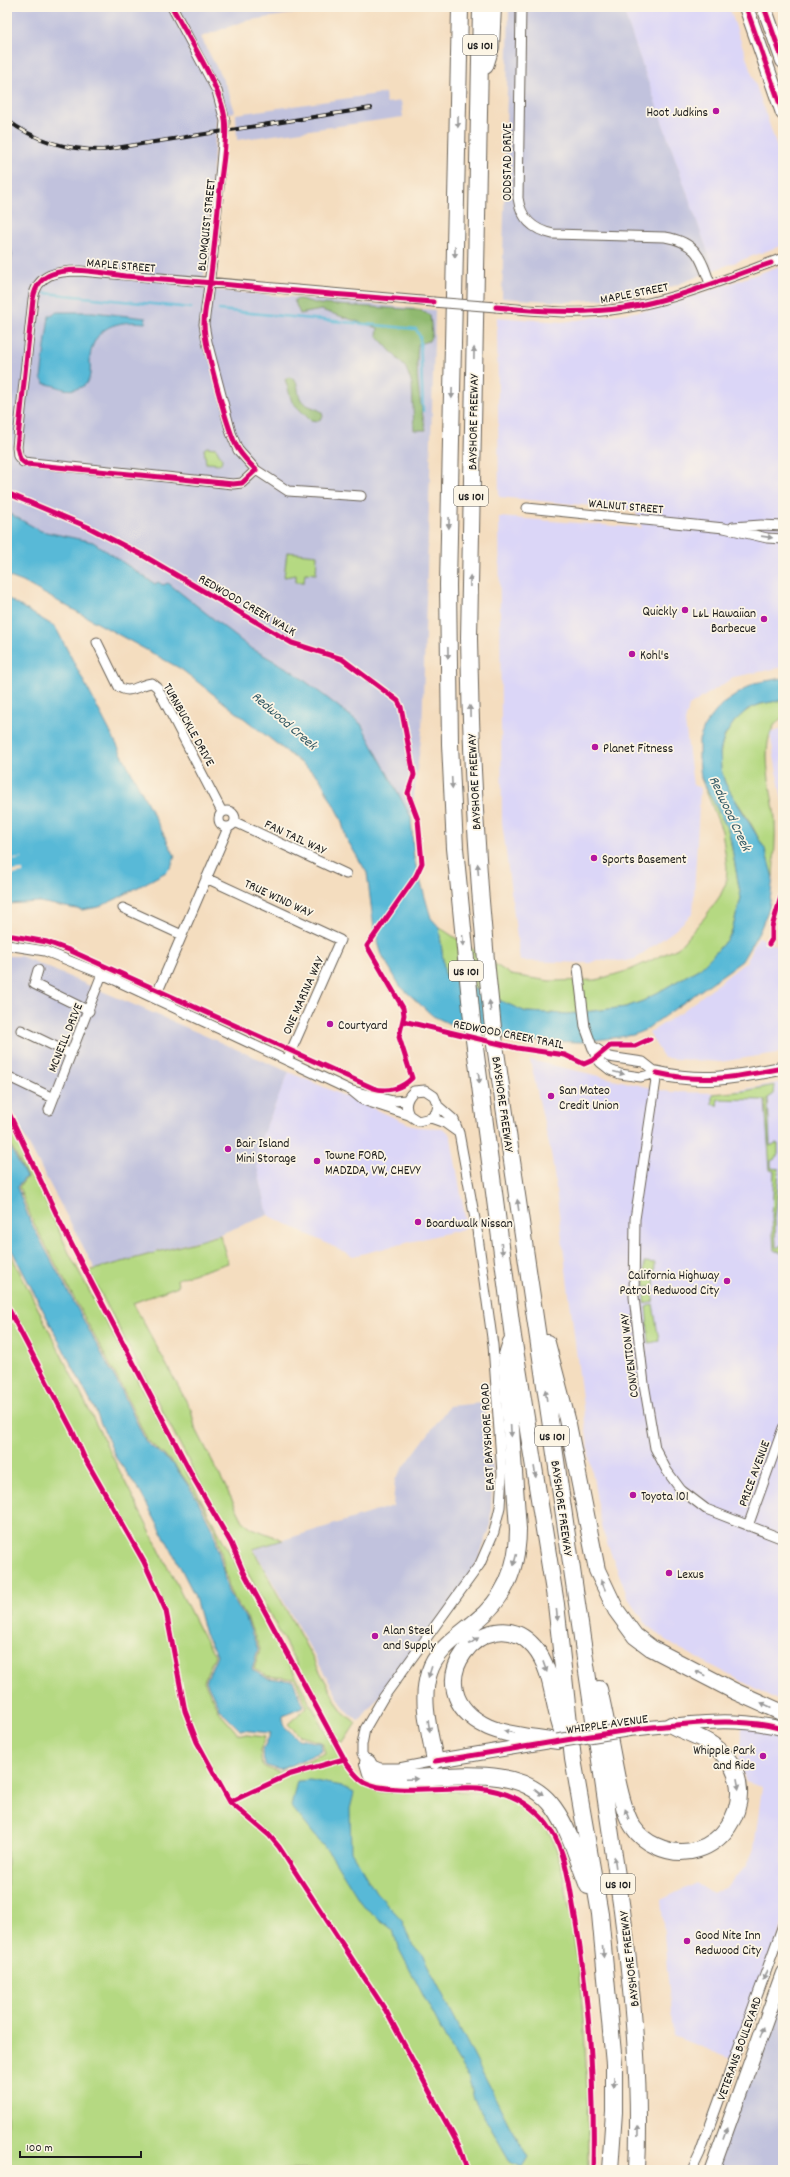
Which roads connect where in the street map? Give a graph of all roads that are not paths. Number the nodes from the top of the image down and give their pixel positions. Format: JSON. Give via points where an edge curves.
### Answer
{"nodes":[{"id":1,"x":172,"y":7,"type":"edge"},
{"id":2,"x":454,"y":7,"type":"edge"},
{"id":3,"x":460,"y":7,"type":"edge"},
{"id":4,"x":481,"y":7,"type":"edge"},
{"id":5,"x":493,"y":7,"type":"edge"},
{"id":6,"x":521,"y":7,"type":"edge"},
{"id":7,"x":746,"y":7,"type":"edge"},
{"id":8,"x":764,"y":7,"type":"edge"},
{"id":9,"x":783,"y":61,"type":"edge"},
{"id":10,"x":458,"y":83,"type":"junction"},
{"id":11,"x":479,"y":83,"type":"junction"},
{"id":12,"x":783,"y":112,"type":"edge"},
{"id":13,"x":783,"y":258,"type":"edge"},
{"id":14,"x":210,"y":283,"type":"junction"},
{"id":15,"x":710,"y":284,"type":"junction"},
{"id":16,"x":256,"y":470,"type":"junction"},
{"id":17,"x":361,"y":496,"type":"dead end"},
{"id":18,"x":527,"y":508,"type":"dead end"},
{"id":19,"x":783,"y":526,"type":"edge"},
{"id":20,"x":724,"y":528,"type":"junction"},
{"id":21,"x":783,"y":539,"type":"edge"},
{"id":22,"x":97,"y":642,"type":"dead end"},
{"id":23,"x":222,"y":812,"type":"junction"},
{"id":24,"x":231,"y":825,"type":"junction"},
{"id":25,"x":346,"y":874,"type":"dead end"},
{"id":26,"x":206,"y":878,"type":"junction"},
{"id":27,"x":123,"y":908,"type":"dead end"},
{"id":28,"x":182,"y":935,"type":"junction"},
{"id":29,"x":340,"y":940,"type":"joint"},
{"id":30,"x":7,"y":945,"type":"edge"},
{"id":31,"x":578,"y":968,"type":"dead end"},
{"id":32,"x":38,"y":970,"type":"dead end"},
{"id":33,"x":102,"y":974,"type":"junction"},
{"id":34,"x":155,"y":998,"type":"junction"},
{"id":35,"x":89,"y":1011,"type":"junction"},
{"id":36,"x":20,"y":1030,"type":"dead end"},
{"id":37,"x":593,"y":1044,"type":"junction"},
{"id":38,"x":71,"y":1054,"type":"junction"},
{"id":39,"x":287,"y":1060,"type":"junction"},
{"id":40,"x":783,"y":1068,"type":"edge"},
{"id":41,"x":657,"y":1073,"type":"junction"},
{"id":42,"x":7,"y":1076,"type":"edge"},
{"id":43,"x":352,"y":1091,"type":"junction"},
{"id":44,"x":53,"y":1098,"type":"junction"},
{"id":45,"x":407,"y":1100,"type":"junction"},
{"id":46,"x":438,"y":1106,"type":"junction"},
{"id":47,"x":49,"y":1110,"type":"dead end"},
{"id":48,"x":409,"y":1115,"type":"junction"},
{"id":49,"x":431,"y":1118,"type":"junction"},
{"id":50,"x":459,"y":1133,"type":"junction"},
{"id":51,"x":528,"y":1272,"type":"junction"},
{"id":52,"x":513,"y":1337,"type":"junction"},
{"id":53,"x":783,"y":1428,"type":"edge"},
{"id":54,"x":748,"y":1526,"type":"junction"},
{"id":55,"x":783,"y":1539,"type":"edge"},
{"id":56,"x":576,"y":1600,"type":"junction"},
{"id":57,"x":783,"y":1713,"type":"edge"},
{"id":58,"x":671,"y":1725,"type":"junction"},
{"id":59,"x":783,"y":1729,"type":"edge"},
{"id":60,"x":557,"y":1741,"type":"junction"},
{"id":61,"x":573,"y":1759,"type":"junction"},
{"id":62,"x":435,"y":1761,"type":"junction"},
{"id":63,"x":368,"y":1763,"type":"junction"},
{"id":64,"x":600,"y":1914,"type":"junction"},
{"id":65,"x":783,"y":1925,"type":"edge"},
{"id":66,"x":783,"y":1972,"type":"edge"},
{"id":67,"x":610,"y":2170,"type":"edge"},
{"id":68,"x":637,"y":2170,"type":"edge"},
{"id":69,"x":692,"y":2170,"type":"edge"},
{"id":70,"x":712,"y":2170,"type":"edge"}],
"edges":[{"from":1,"to":14,"type":"street","name":"BLOMQUIST STREET","via":[[217,91],[225,121]]},
{"from":2,"to":10,"type":"highway"},
{"from":3,"to":10,"type":"highway","name":"BAYSHORE FREEWAY","number":"US 101"},
{"from":4,"to":11,"type":"highway","name":"BAYSHORE FREEWAY","number":"US 101"},
{"from":5,"to":11,"type":"highway","via":[[491,47]]},
{"from":6,"to":15,"type":"street","name":"ODDSTAD DRIVE","via":[[518,198],[523,216],[536,229],[553,234],[666,237],[682,240],[697,253]]},
{"from":7,"to":12,"type":"main road"},
{"from":8,"to":9,"type":"main road"},
{"from":10,"to":52,"type":"highway","name":"BAYSHORE FREEWAY","number":"US 101","one_way":true,"via":[[448,638],[450,751],[459,903],[474,1040]]},
{"from":51,"to":11,"type":"highway","name":"BAYSHORE FREEWAY","number":"US 101","one_way":true,"via":[[495,1045],[481,908],[471,750],[469,638]]},
{"from":13,"to":15,"type":"street","name":"MAPLE STREET"},
{"from":14,"to":15,"type":"street","name":"MAPLE STREET","bridge":true,"via":[[547,311],[608,310],[660,300]]},
{"from":14,"to":16,"type":"street","name":"BLOMQUIST STREET","via":[[204,324],[207,342],[230,433],[238,450]]},
{"from":14,"to":16,"type":"street","name":"MAPLE STREET","via":[[68,271],[51,274],[42,280],[36,286],[33,299],[18,456],[26,464],[233,484],[242,483]]},
{"from":16,"to":17,"type":"street","via":[[288,491]]},
{"from":18,"to":20,"type":"street","name":"WALNUT STREET"},
{"from":19,"to":20,"type":"street","name":"WALNUT STREET"},
{"from":20,"to":21,"type":"street","name":"WALNUT STREET","one_way":true},
{"from":22,"to":23,"type":"street","name":"TURNBUCKLE DRIVE","via":[[119,687],[131,690],[152,682],[157,687]]},
{"from":23,"to":24,"type":"street","name":"FAN TAIL WAY","via":[[232,812]]},
{"from":23,"to":24,"type":"street","via":[[218,820],[221,826]]},
{"from":24,"to":25,"type":"street","name":"FAN TAIL WAY"},
{"from":24,"to":26,"type":"street"},
{"from":26,"to":28,"type":"street"},
{"from":26,"to":29,"type":"street","name":"TRUE WIND WAY"},
{"from":27,"to":28,"type":"street"},
{"from":28,"to":34,"type":"street"},
{"from":29,"to":39,"type":"street","name":"ONE MARINA WAY"},
{"from":30,"to":33,"type":"street","via":[[45,951]]},
{"from":31,"to":37,"type":"street","via":[[585,1027]]},
{"from":32,"to":35,"type":"street","via":[[33,988]]},
{"from":33,"to":34,"type":"street"},
{"from":33,"to":35,"type":"street","name":"MCNEILL DRIVE"},
{"from":34,"to":39,"type":"street"},
{"from":35,"to":38,"type":"street","name":"MCNEILL DRIVE"},
{"from":36,"to":38,"type":"street"},
{"from":37,"to":41,"type":"street","via":[[609,1057],[643,1062]]},
{"from":37,"to":41,"type":"street","one_way":true,"via":[[596,1057],[610,1070],[641,1077]]},
{"from":38,"to":44,"type":"street","name":"MCNEILL DRIVE"},
{"from":39,"to":43,"type":"street"},
{"from":40,"to":41,"type":"main road","via":[[707,1080]]},
{"from":41,"to":54,"type":"street","name":"CONVENTION WAY","via":[[635,1219],[634,1297],[644,1384],[655,1448],[681,1490],[706,1509]]},
{"from":42,"to":44,"type":"street"},
{"from":43,"to":45,"type":"street","via":[[393,1101]]},
{"from":43,"to":48,"type":"street","via":[[363,1100]]},
{"from":44,"to":47,"type":"street","name":"MCNEILL DRIVE"},
{"from":45,"to":46,"type":"street","via":[[414,1091],[425,1090],[434,1096]]},
{"from":45,"to":48,"type":"street"},
{"from":46,"to":49,"type":"street"},
{"from":46,"to":50,"type":"street","name":"EAST BAYSHORE ROAD","via":[[454,1120]]},
{"from":48,"to":49,"type":"street","via":[[418,1121]]},
{"from":49,"to":50,"type":"street","via":[[445,1123]]},
{"from":50,"to":63,"type":"street","name":"EAST BAYSHORE ROAD","via":[[477,1230],[493,1346],[502,1474],[500,1507],[490,1544],[478,1569],[383,1698],[365,1729],[362,1754]]},
{"from":56,"to":51,"type":"highway","name":"BAYSHORE FREEWAY","number":"US 101","one_way":true},
{"from":57,"to":51,"type":"highway","one_way":true,"via":[[651,1648],[628,1628],[610,1601],[595,1562],[562,1400]]},
{"from":52,"to":61,"type":"highway","name":"BAYSHORE FREEWAY","number":"US 101","one_way":true,"via":[[556,1604]]},
{"from":52,"to":62,"type":"highway","one_way":true,"via":[[506,1358],[518,1529],[517,1552],[508,1582],[497,1600],[448,1644],[431,1666],[426,1703]]},
{"from":53,"to":54,"type":"street","name":"PRICE AVENUE"},
{"from":54,"to":55,"type":"street","name":"CONVENTION WAY"},
{"from":58,"to":56,"type":"highway","one_way":true,"via":[[720,1750],[732,1766],[738,1785],[736,1813],[726,1831],[708,1845],[687,1852],[670,1851],[654,1845],[640,1835],[629,1820]]},
{"from":68,"to":56,"type":"highway","name":"BAYSHORE FREEWAY","number":"US 101","one_way":true,"via":[[638,2113],[634,2011],[622,1910]]},
{"from":58,"to":59,"type":"main road","name":"WHIPPLE AVENUE","via":[[723,1722],[759,1724]]},
{"from":58,"to":60,"type":"main road","name":"WHIPPLE AVENUE","bridge":true},
{"from":60,"to":61,"type":"highway","one_way":true,"via":[[498,1730],[479,1722],[465,1709],[455,1693],[454,1674],[459,1658],[468,1646],[481,1637],[505,1632],[520,1637],[534,1647],[546,1670],[560,1725]]},
{"from":60,"to":62,"type":"main road","name":"WHIPPLE AVENUE"},
{"from":61,"to":64,"type":"highway","name":"BAYSHORE FREEWAY","number":"US 101"},
{"from":62,"to":63,"type":"street","name":"WHIPPLE AVENUE","via":[[399,1768],[380,1768]]},
{"from":63,"to":64,"type":"highway","one_way":true,"via":[[371,1773],[384,1778],[488,1776],[509,1779],[531,1787],[547,1800],[559,1816]]},
{"from":64,"to":67,"type":"highway","name":"BAYSHORE FREEWAY","number":"US 101","one_way":true,"via":[[614,2064]]},
{"from":65,"to":69,"type":"street","name":"VETERANS BOULEVARD","one_way":true},
{"from":70,"to":66,"type":"main road","name":"VETERANS BOULEVARD","one_way":true}]}
